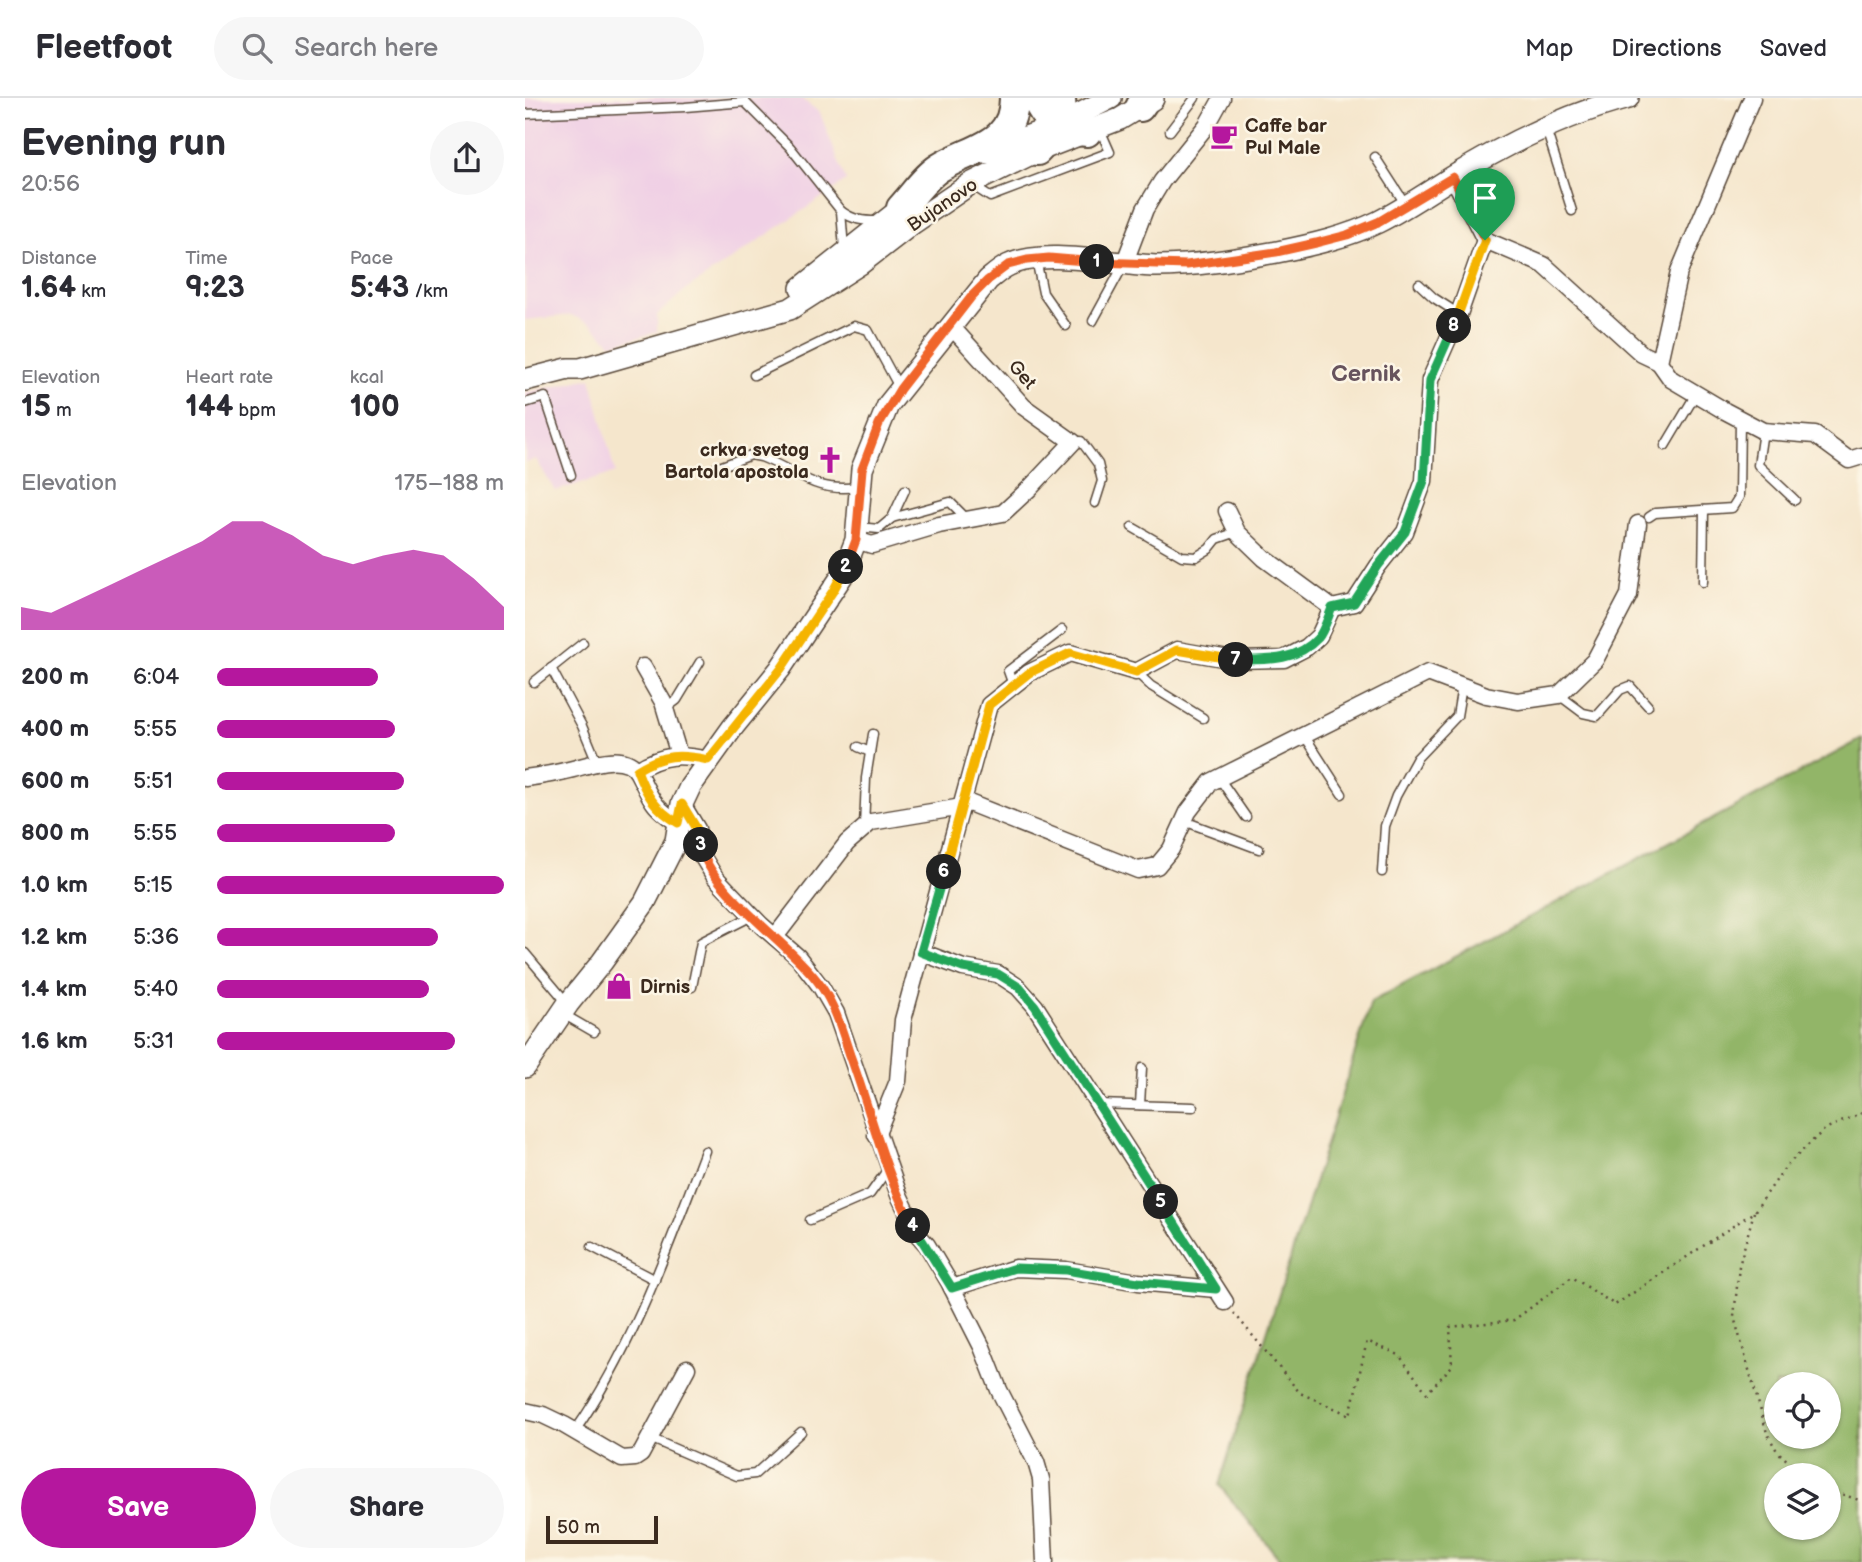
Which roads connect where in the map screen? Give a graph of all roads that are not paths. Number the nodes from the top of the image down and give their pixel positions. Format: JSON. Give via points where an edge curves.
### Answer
{"nodes":[{"id":1,"x":1014,"y":98,"type":"edge"},
{"id":2,"x":1035,"y":98,"type":"edge"},
{"id":3,"x":1061,"y":98,"type":"edge"},
{"id":4,"x":1111,"y":98,"type":"edge"},
{"id":5,"x":1195,"y":98,"type":"edge"},
{"id":6,"x":1222,"y":98,"type":"edge"},
{"id":7,"x":1629,"y":98,"type":"edge"},
{"id":8,"x":1752,"y":98,"type":"edge"},
{"id":9,"x":743,"y":100,"type":"edge"},
{"id":10,"x":1147,"y":101,"type":"edge"},
{"id":11,"x":525,"y":114,"type":"edge"},
{"id":12,"x":1056,"y":126,"type":"junction"},
{"id":13,"x":1545,"y":126,"type":"junction"},
{"id":14,"x":1093,"y":130,"type":"junction"},
{"id":15,"x":1170,"y":131,"type":"dead end"},
{"id":16,"x":1037,"y":151,"type":"junction"},
{"id":17,"x":1375,"y":157,"type":"dead end"},
{"id":18,"x":1453,"y":177,"type":"junction"},
{"id":19,"x":970,"y":184,"type":"junction"},
{"id":20,"x":1407,"y":206,"type":"junction"},
{"id":21,"x":841,"y":211,"type":"junction"},
{"id":22,"x":895,"y":211,"type":"junction"},
{"id":23,"x":1573,"y":211,"type":"dead end"},
{"id":24,"x":1485,"y":240,"type":"junction"},
{"id":25,"x":1036,"y":259,"type":"junction"},
{"id":26,"x":832,"y":263,"type":"junction"},
{"id":27,"x":1125,"y":264,"type":"junction"},
{"id":28,"x":1419,"y":284,"type":"dead end"},
{"id":29,"x":1459,"y":314,"type":"junction"},
{"id":30,"x":1093,"y":321,"type":"dead end"},
{"id":31,"x":739,"y":324,"type":"junction"},
{"id":32,"x":950,"y":325,"type":"junction"},
{"id":33,"x":1066,"y":326,"type":"dead end"},
{"id":34,"x":1659,"y":362,"type":"junction"},
{"id":35,"x":754,"y":375,"type":"dead end"},
{"id":36,"x":525,"y":380,"type":"edge"},
{"id":37,"x":900,"y":389,"type":"junction"},
{"id":38,"x":1696,"y":394,"type":"junction"},
{"id":39,"x":525,"y":402,"type":"edge"},
{"id":40,"x":1740,"y":419,"type":"junction"},
{"id":41,"x":1763,"y":431,"type":"junction"},
{"id":42,"x":1073,"y":442,"type":"junction"},
{"id":43,"x":1665,"y":446,"type":"dead end"},
{"id":44,"x":1862,"y":456,"type":"edge"},
{"id":45,"x":714,"y":469,"type":"dead end"},
{"id":46,"x":571,"y":475,"type":"dead end"},
{"id":47,"x":859,"y":487,"type":"junction"},
{"id":48,"x":905,"y":490,"type":"dead end"},
{"id":49,"x":1795,"y":500,"type":"dead end"},
{"id":50,"x":1095,"y":503,"type":"dead end"},
{"id":51,"x":1704,"y":510,"type":"junction"},
{"id":52,"x":1227,"y":511,"type":"dead end"},
{"id":53,"x":892,"y":518,"type":"junction"},
{"id":54,"x":968,"y":519,"type":"junction"},
{"id":55,"x":1643,"y":521,"type":"joint"},
{"id":56,"x":1132,"y":527,"type":"dead end"},
{"id":57,"x":1237,"y":532,"type":"junction"},
{"id":58,"x":857,"y":533,"type":"junction"},
{"id":59,"x":1703,"y":582,"type":"dead end"},
{"id":60,"x":1332,"y":608,"type":"junction"},
{"id":61,"x":1062,"y":630,"type":"dead end"},
{"id":62,"x":583,"y":643,"type":"dead end"},
{"id":63,"x":700,"y":662,"type":"dead end"},
{"id":64,"x":643,"y":667,"type":"dead end"},
{"id":65,"x":551,"y":668,"type":"junction"},
{"id":66,"x":1136,"y":672,"type":"junction"},
{"id":67,"x":534,"y":682,"type":"dead end"},
{"id":68,"x":1013,"y":685,"type":"junction"},
{"id":69,"x":1462,"y":686,"type":"junction"},
{"id":70,"x":1559,"y":695,"type":"junction"},
{"id":71,"x":1648,"y":706,"type":"dead end"},
{"id":72,"x":665,"y":709,"type":"junction"},
{"id":73,"x":1203,"y":718,"type":"dead end"},
{"id":74,"x":873,"y":734,"type":"dead end"},
{"id":75,"x":1304,"y":735,"type":"junction"},
{"id":76,"x":857,"y":747,"type":"dead end"},
{"id":77,"x":870,"y":752,"type":"junction"},
{"id":78,"x":679,"y":755,"type":"junction"},
{"id":79,"x":708,"y":760,"type":"junction"},
{"id":80,"x":597,"y":762,"type":"junction"},
{"id":81,"x":637,"y":770,"type":"junction"},
{"id":82,"x":525,"y":778,"type":"edge"},
{"id":83,"x":1219,"y":778,"type":"junction"},
{"id":84,"x":1342,"y":794,"type":"dead end"},
{"id":85,"x":963,"y":804,"type":"junction"},
{"id":86,"x":680,"y":814,"type":"junction"},
{"id":87,"x":1246,"y":817,"type":"dead end"},
{"id":88,"x":1184,"y":821,"type":"junction"},
{"id":89,"x":865,"y":828,"type":"junction"},
{"id":90,"x":1258,"y":849,"type":"dead end"},
{"id":91,"x":1382,"y":872,"type":"dead end"},
{"id":92,"x":752,"y":916,"type":"junction"},
{"id":93,"x":775,"y":937,"type":"junction"},
{"id":94,"x":921,"y":952,"type":"junction"},
{"id":95,"x":525,"y":953,"type":"edge"},
{"id":96,"x":692,"y":987,"type":"dead end"},
{"id":97,"x":565,"y":1008,"type":"junction"},
{"id":98,"x":594,"y":1032,"type":"dead end"},
{"id":99,"x":525,"y":1068,"type":"edge"},
{"id":100,"x":1142,"y":1068,"type":"dead end"},
{"id":101,"x":1098,"y":1104,"type":"junction"},
{"id":102,"x":1140,"y":1105,"type":"junction"},
{"id":103,"x":1193,"y":1107,"type":"dead end"},
{"id":104,"x":876,"y":1135,"type":"junction"},
{"id":105,"x":705,"y":1151,"type":"dead end"},
{"id":106,"x":888,"y":1169,"type":"junction"},
{"id":107,"x":810,"y":1220,"type":"dead end"},
{"id":108,"x":592,"y":1247,"type":"dead end"},
{"id":109,"x":655,"y":1280,"type":"junction"},
{"id":110,"x":952,"y":1288,"type":"junction"},
{"id":111,"x":687,"y":1368,"type":"dead end"},
{"id":112,"x":525,"y":1411,"type":"edge"},
{"id":113,"x":575,"y":1430,"type":"junction"},
{"id":114,"x":801,"y":1432,"type":"dead end"},
{"id":115,"x":650,"y":1438,"type":"junction"},
{"id":116,"x":1045,"y":1562,"type":"edge"}],
"edges":[{"from":1,"to":22,"type":"highway","via":[[1006,131],[938,169]]},
{"from":2,"to":12,"type":"highway"},
{"from":3,"to":12,"type":"highway"},
{"from":4,"to":12,"type":"street","name":"Bujanovo"},
{"from":5,"to":15,"type":"lane"},
{"from":6,"to":27,"type":"street","via":[[1145,209]]},
{"from":7,"to":13,"type":"street"},
{"from":8,"to":34,"type":"street","via":[[1679,272]]},
{"from":9,"to":11,"type":"lane"},
{"from":9,"to":21,"type":"lane","via":[[790,147]]},
{"from":10,"to":14,"type":"street","name":"Bujanovo"},
{"from":12,"to":14,"type":"highway"},
{"from":12,"to":16,"type":"highway"},
{"from":12,"to":22,"type":"street","name":"Bujanovo","via":[[967,163]]},
{"from":13,"to":18,"type":"street"},
{"from":13,"to":23,"type":"lane"},
{"from":14,"to":16,"type":"street","name":"Bujanovo"},
{"from":14,"to":19,"type":"lane","via":[[1110,152],[990,197]]},
{"from":16,"to":19,"type":"street","name":"Bujanovo"},
{"from":17,"to":20,"type":"lane"},
{"from":18,"to":20,"type":"street"},
{"from":18,"to":24,"type":"street"},
{"from":19,"to":31,"type":"street","name":"Bujanovo","via":[[790,309]]},
{"from":20,"to":27,"type":"street","via":[[1347,235],[1276,252],[1187,265]]},
{"from":21,"to":22,"type":"lane","via":[[862,221],[879,221]]},
{"from":21,"to":26,"type":"lane","via":[[845,247]]},
{"from":22,"to":26,"type":"street","name":"Bujanovo"},
{"from":24,"to":29,"type":"street"},
{"from":24,"to":34,"type":"street","via":[[1544,265],[1642,354]]},
{"from":25,"to":27,"type":"street"},
{"from":25,"to":32,"type":"street","via":[[1008,265],[988,280]]},
{"from":25,"to":33,"type":"lane","via":[[1043,293]]},
{"from":26,"to":31,"type":"street","name":"Bujanovo","via":[[784,299]]},
{"from":27,"to":30,"type":"lane"},
{"from":28,"to":29,"type":"lane"},
{"from":29,"to":60,"type":"street","via":[[1430,380],[1424,481],[1405,532],[1354,603]]},
{"from":31,"to":36,"type":"street","name":"Bujanovo"},
{"from":32,"to":37,"type":"street"},
{"from":32,"to":42,"type":"street","name":"Get","via":[[1024,407]]},
{"from":34,"to":38,"type":"street","via":[[1671,379]]},
{"from":35,"to":37,"type":"lane","via":[[854,326],[868,330]]},
{"from":37,"to":47,"type":"street","via":[[879,424]]},
{"from":38,"to":40,"type":"street"},
{"from":38,"to":43,"type":"lane"},
{"from":39,"to":46,"type":"lane","via":[[545,397]]},
{"from":40,"to":41,"type":"street"},
{"from":40,"to":51,"type":"lane","via":[[1739,496],[1733,508]]},
{"from":41,"to":44,"type":"street","via":[[1815,435],[1849,460]]},
{"from":41,"to":49,"type":"lane","via":[[1758,465]]},
{"from":42,"to":50,"type":"lane","via":[[1081,441],[1098,464],[1102,481]]},
{"from":42,"to":54,"type":"street","via":[[1003,513]]},
{"from":45,"to":47,"type":"lane","via":[[761,457],[819,486]]},
{"from":47,"to":58,"type":"street"},
{"from":48,"to":53,"type":"lane"},
{"from":51,"to":55,"type":"lane","via":[[1654,513]]},
{"from":51,"to":59,"type":"lane"},
{"from":52,"to":57,"type":"street"},
{"from":53,"to":54,"type":"lane","via":[[950,502]]},
{"from":53,"to":58,"type":"lane","via":[[879,529]]},
{"from":54,"to":58,"type":"street","via":[[872,545]]},
{"from":55,"to":70,"type":"street","via":[[1629,595],[1595,660]]},
{"from":56,"to":57,"type":"lane","via":[[1182,556],[1196,557],[1217,539]]},
{"from":57,"to":60,"type":"street","via":[[1263,558]]},
{"from":58,"to":79,"type":"street","via":[[833,591],[781,669]]},
{"from":60,"to":66,"type":"street","via":[[1319,636],[1284,659],[1234,660],[1177,650]]},
{"from":61,"to":68,"type":"lane","via":[[1008,671]]},
{"from":62,"to":65,"type":"lane"},
{"from":63,"to":72,"type":"lane","via":[[677,700]]},
{"from":64,"to":72,"type":"street"},
{"from":65,"to":67,"type":"lane"},
{"from":65,"to":80,"type":"lane"},
{"from":66,"to":68,"type":"street","via":[[1070,653]]},
{"from":66,"to":73,"type":"lane"},
{"from":68,"to":85,"type":"street","via":[[989,705]]},
{"from":69,"to":70,"type":"street","via":[[1518,701]]},
{"from":69,"to":75,"type":"street","via":[[1427,673]]},
{"from":69,"to":91,"type":"lane","via":[[1457,716],[1417,758],[1395,796],[1385,825]]},
{"from":70,"to":71,"type":"lane","via":[[1583,713],[1597,716],[1620,690],[1630,687]]},
{"from":72,"to":78,"type":"street"},
{"from":74,"to":77,"type":"lane"},
{"from":75,"to":83,"type":"street"},
{"from":75,"to":84,"type":"lane"},
{"from":76,"to":77,"type":"lane"},
{"from":77,"to":89,"type":"lane"},
{"from":78,"to":79,"type":"street"},
{"from":78,"to":81,"type":"street"},
{"from":79,"to":86,"type":"street","via":[[690,787]]},
{"from":80,"to":81,"type":"street","via":[[626,762]]},
{"from":80,"to":82,"type":"street"},
{"from":81,"to":86,"type":"street","via":[[659,811]]},
{"from":83,"to":87,"type":"lane"},
{"from":83,"to":88,"type":"street","via":[[1211,782]]},
{"from":85,"to":88,"type":"street","via":[[1138,870],[1157,866]]},
{"from":85,"to":89,"type":"street","via":[[871,822]]},
{"from":85,"to":94,"type":"street"},
{"from":86,"to":92,"type":"street","via":[[697,829],[702,856],[715,877]]},
{"from":86,"to":97,"type":"street","via":[[676,841],[645,902]]},
{"from":88,"to":90,"type":"lane"},
{"from":89,"to":93,"type":"street","via":[[847,844]]},
{"from":92,"to":93,"type":"street"},
{"from":92,"to":96,"type":"lane","via":[[701,942]]},
{"from":93,"to":104,"type":"street","via":[[798,957],[837,1013]]},
{"from":94,"to":101,"type":"street","via":[[963,968],[998,974],[1019,987]]},
{"from":94,"to":104,"type":"street","via":[[904,1020],[898,1081]]},
{"from":95,"to":97,"type":"lane"},
{"from":97,"to":98,"type":"lane"},
{"from":97,"to":99,"type":"street"},
{"from":100,"to":102,"type":"lane"},
{"from":101,"to":102,"type":"lane"},
{"from":101,"to":110,"type":"street","via":[[1221,1296],[1034,1268],[1015,1268]]},
{"from":102,"to":103,"type":"lane"},
{"from":104,"to":106,"type":"street"},
{"from":105,"to":109,"type":"lane"},
{"from":106,"to":107,"type":"lane","via":[[870,1194]]},
{"from":106,"to":110,"type":"street","via":[[909,1219]]},
{"from":108,"to":109,"type":"lane"},
{"from":109,"to":113,"type":"lane","via":[[609,1379]]},
{"from":110,"to":116,"type":"street","via":[[1036,1462]]},
{"from":111,"to":115,"type":"street"},
{"from":112,"to":113,"type":"street"},
{"from":113,"to":115,"type":"street","via":[[622,1459],[641,1454]]},
{"from":114,"to":115,"type":"lane","via":[[755,1474],[737,1476]]}]}
